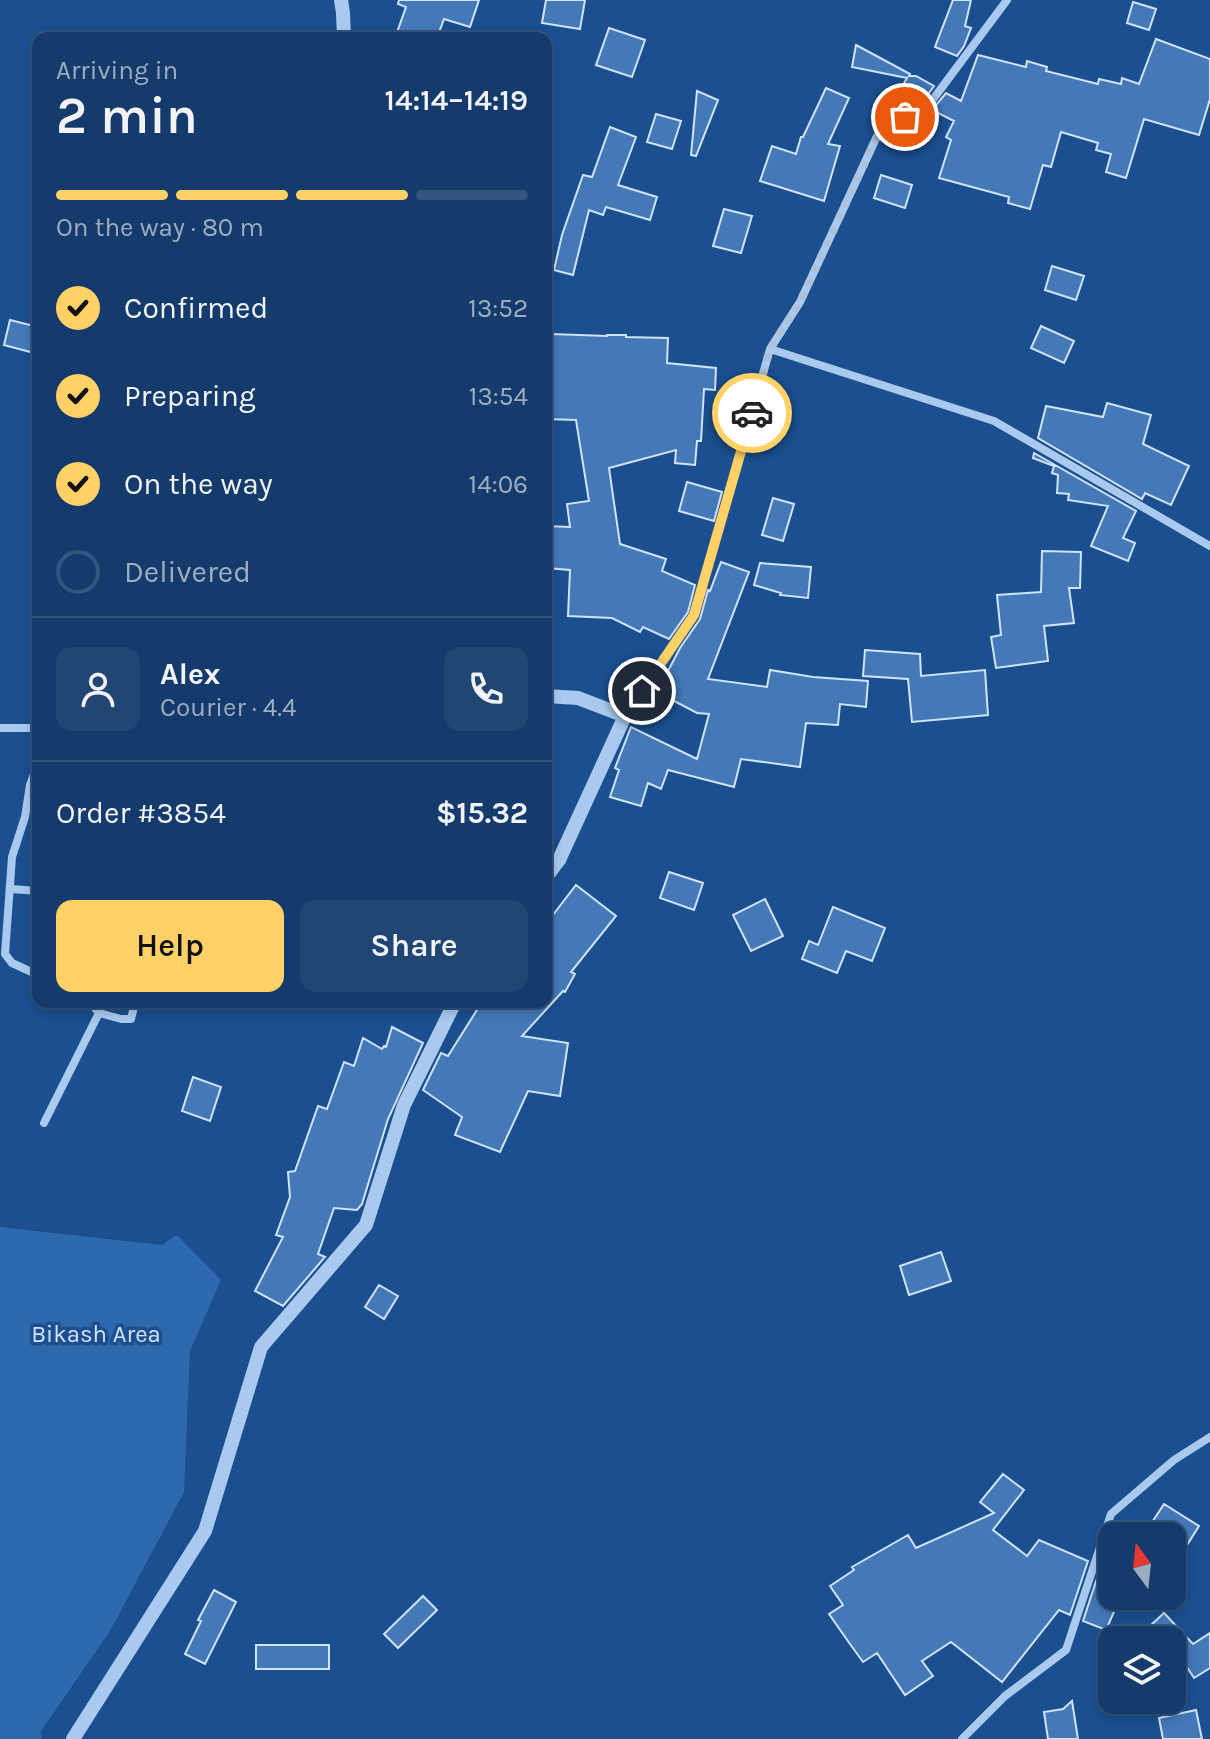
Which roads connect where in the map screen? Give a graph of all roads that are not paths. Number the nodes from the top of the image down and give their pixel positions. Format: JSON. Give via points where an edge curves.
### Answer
{"nodes":[{"id":1,"x":341,"y":0,"type":"edge"},
{"id":2,"x":1007,"y":0,"type":"edge"},
{"id":3,"x":344,"y":32,"type":"edge"},
{"id":4,"x":770,"y":349,"type":"junction"},
{"id":5,"x":1210,"y":546,"type":"edge"},
{"id":6,"x":552,"y":696,"type":"edge"},
{"id":7,"x":625,"y":716,"type":"junction"},
{"id":8,"x":0,"y":728,"type":"edge"},
{"id":9,"x":32,"y":728,"type":"edge"},
{"id":10,"x":32,"y":780,"type":"edge"},
{"id":11,"x":552,"y":869,"type":"edge"},
{"id":12,"x":11,"y":889,"type":"junction"},
{"id":13,"x":32,"y":891,"type":"edge"},
{"id":14,"x":32,"y":972,"type":"edge"},
{"id":15,"x":95,"y":1008,"type":"edge"},
{"id":16,"x":134,"y":1008,"type":"edge"},
{"id":17,"x":452,"y":1008,"type":"edge"},
{"id":18,"x":99,"y":1013,"type":"junction"},
{"id":19,"x":44,"y":1123,"type":"dead end"},
{"id":20,"x":1210,"y":1437,"type":"edge"},
{"id":21,"x":73,"y":1739,"type":"edge"},
{"id":22,"x":962,"y":1739,"type":"edge"}],
"edges":[{"from":1,"to":3,"type":"street"},
{"from":2,"to":4,"type":"street","via":[[931,102],[879,132],[800,302]]},
{"from":4,"to":5,"type":"street","via":[[994,421]]},
{"from":4,"to":7,"type":"street","via":[[694,615]]},
{"from":6,"to":7,"type":"street","via":[[578,698]]},
{"from":7,"to":11,"type":"street"},
{"from":8,"to":9,"type":"street"},
{"from":10,"to":12,"type":"street","via":[[12,857]]},
{"from":12,"to":13,"type":"street"},
{"from":12,"to":14,"type":"street","via":[[5,954]]},
{"from":15,"to":18,"type":"street"},
{"from":16,"to":18,"type":"street","via":[[131,1019]]},
{"from":17,"to":21,"type":"street","via":[[404,1105],[366,1225],[261,1347],[205,1531]]},
{"from":18,"to":19,"type":"street"},
{"from":20,"to":22,"type":"street","via":[[1111,1514],[1066,1650],[1005,1696]]}]}
